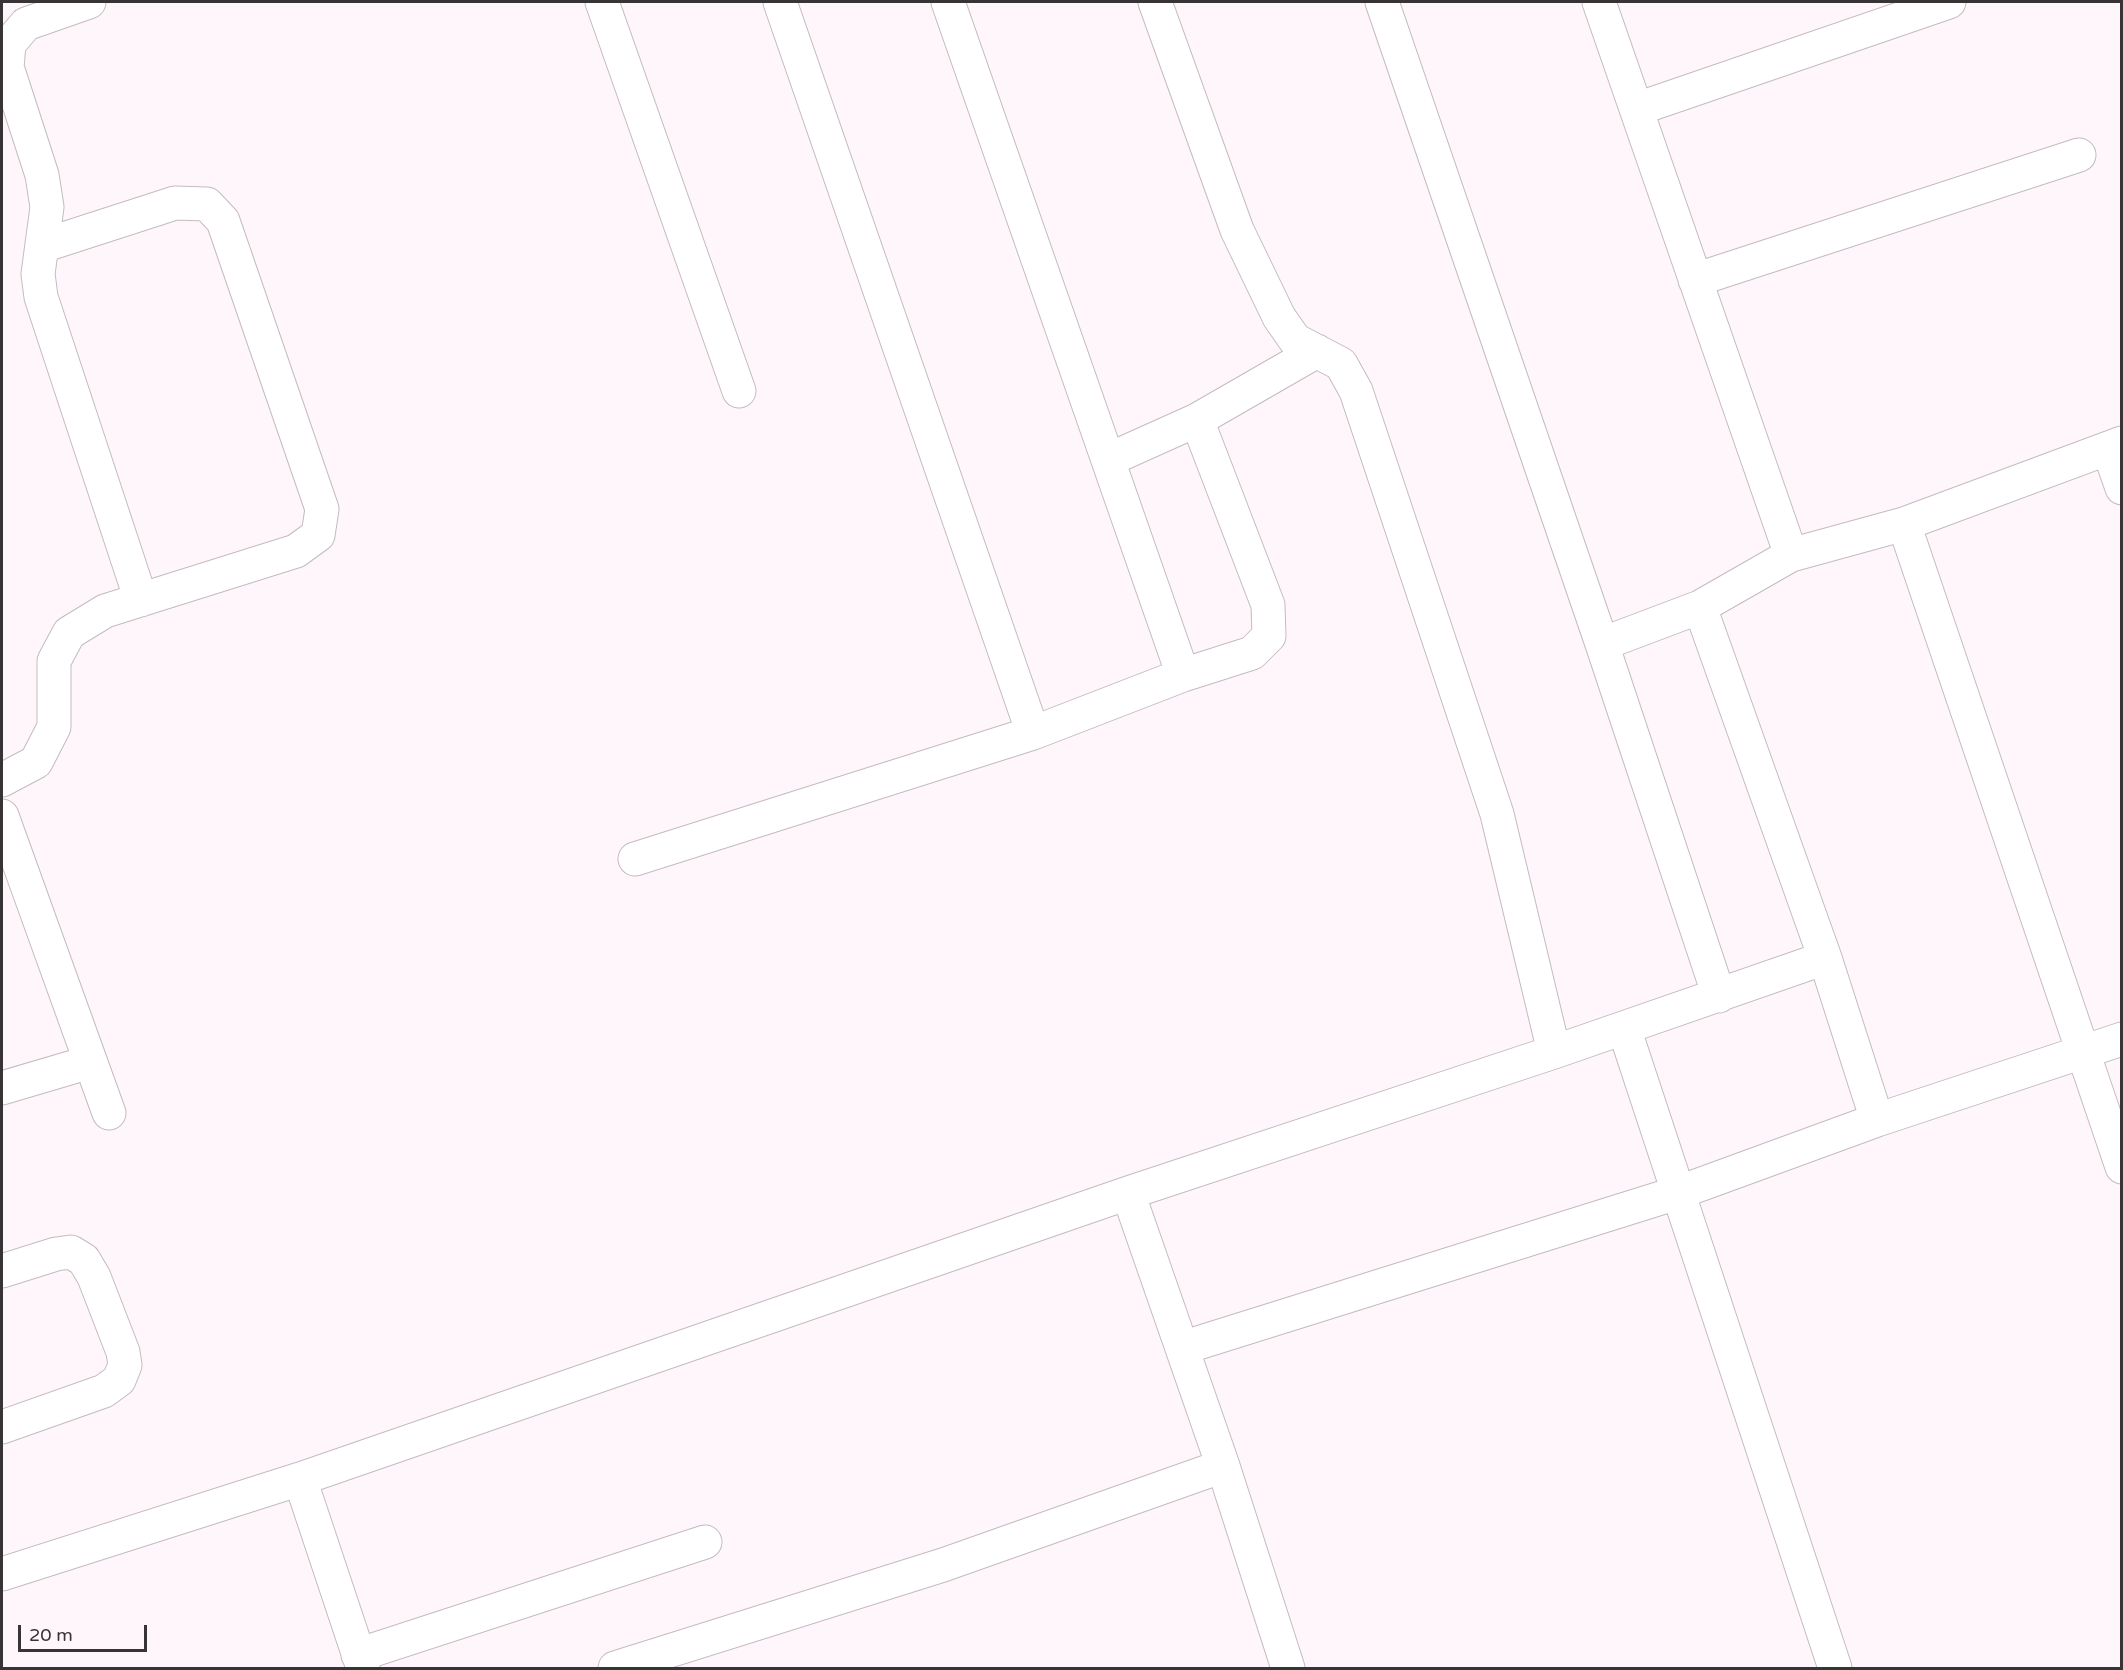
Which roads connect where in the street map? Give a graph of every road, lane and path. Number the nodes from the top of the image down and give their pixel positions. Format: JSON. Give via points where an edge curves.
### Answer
{"nodes":[{"id":1,"x":88,"y":2,"type":"edge"},
{"id":2,"x":602,"y":2,"type":"edge"},
{"id":3,"x":780,"y":2,"type":"edge"},
{"id":4,"x":948,"y":2,"type":"edge"},
{"id":5,"x":1155,"y":2,"type":"edge"},
{"id":6,"x":1382,"y":2,"type":"edge"},
{"id":7,"x":1599,"y":2,"type":"edge"},
{"id":8,"x":1949,"y":2,"type":"edge"},
{"id":9,"x":1637,"y":109,"type":"junction"},
{"id":10,"x":2079,"y":155,"type":"dead end"},
{"id":11,"x":42,"y":246,"type":"junction"},
{"id":12,"x":1695,"y":280,"type":"junction"},
{"id":13,"x":1317,"y":351,"type":"junction"},
{"id":14,"x":739,"y":391,"type":"dead end"},
{"id":15,"x":1197,"y":420,"type":"junction"},
{"id":16,"x":2115,"y":445,"type":"edge"},
{"id":17,"x":1108,"y":460,"type":"junction"},
{"id":18,"x":2121,"y":488,"type":"edge"},
{"id":19,"x":1904,"y":524,"type":"junction"},
{"id":20,"x":1791,"y":555,"type":"junction"},
{"id":21,"x":141,"y":600,"type":"junction"},
{"id":22,"x":1700,"y":607,"type":"junction"},
{"id":23,"x":1602,"y":644,"type":"junction"},
{"id":24,"x":1183,"y":675,"type":"junction"},
{"id":25,"x":1033,"y":733,"type":"junction"},
{"id":26,"x":2,"y":780,"type":"edge"},
{"id":27,"x":2,"y":816,"type":"edge"},
{"id":28,"x":635,"y":859,"type":"dead end"},
{"id":29,"x":1825,"y":958,"type":"junction"},
{"id":30,"x":1719,"y":996,"type":"junction"},
{"id":31,"x":1624,"y":1028,"type":"junction"},
{"id":32,"x":2121,"y":1039,"type":"edge"},
{"id":33,"x":1554,"y":1052,"type":"junction"},
{"id":34,"x":2083,"y":1052,"type":"junction"},
{"id":35,"x":90,"y":1062,"type":"junction"},
{"id":36,"x":2,"y":1088,"type":"edge"},
{"id":37,"x":109,"y":1113,"type":"dead end"},
{"id":38,"x":1877,"y":1120,"type":"junction"},
{"id":39,"x":2121,"y":1167,"type":"edge"},
{"id":40,"x":1680,"y":1192,"type":"junction"},
{"id":41,"x":1128,"y":1193,"type":"junction"},
{"id":42,"x":2,"y":1271,"type":"edge"},
{"id":43,"x":1182,"y":1348,"type":"junction"},
{"id":44,"x":2,"y":1427,"type":"edge"},
{"id":45,"x":1223,"y":1466,"type":"junction"},
{"id":46,"x":300,"y":1479,"type":"junction"},
{"id":47,"x":705,"y":1542,"type":"dead end"},
{"id":48,"x":2,"y":1574,"type":"edge"},
{"id":49,"x":360,"y":1662,"type":"edge"},
{"id":50,"x":615,"y":1668,"type":"edge"},
{"id":51,"x":1288,"y":1668,"type":"edge"},
{"id":52,"x":1835,"y":1668,"type":"edge"}],
"edges":[{"from":1,"to":11,"type":"street","via":[[26,24],[9,44],[7,67],[42,176],[46,207]]},
{"from":2,"to":14,"type":"street"},
{"from":3,"to":25,"type":"street"},
{"from":4,"to":17,"type":"street"},
{"from":5,"to":13,"type":"street","via":[[1237,230],[1279,317],[1295,340]]},
{"from":6,"to":23,"type":"street"},
{"from":7,"to":9,"type":"street"},
{"from":8,"to":9,"type":"street"},
{"from":9,"to":12,"type":"street"},
{"from":10,"to":12,"type":"street"},
{"from":11,"to":21,"type":"street","via":[[38,274],[41,297]]},
{"from":11,"to":21,"type":"street","via":[[174,203],[207,204],[223,221],[322,509],[318,535],[296,551]]},
{"from":12,"to":20,"type":"street"},
{"from":13,"to":15,"type":"street"},
{"from":13,"to":33,"type":"street","via":[[1341,364],[1356,391],[1497,814]]},
{"from":15,"to":17,"type":"street"},
{"from":15,"to":24,"type":"street","via":[[1268,605],[1269,636],[1252,653]]},
{"from":16,"to":18,"type":"street"},
{"from":16,"to":19,"type":"street"},
{"from":17,"to":24,"type":"street"},
{"from":19,"to":20,"type":"street"},
{"from":19,"to":34,"type":"street"},
{"from":20,"to":22,"type":"street"},
{"from":21,"to":26,"type":"street","via":[[105,611],[69,633],[54,661],[54,728],[36,762]]},
{"from":22,"to":23,"type":"street"},
{"from":22,"to":29,"type":"street"},
{"from":23,"to":30,"type":"street"},
{"from":24,"to":25,"type":"street"},
{"from":25,"to":28,"type":"street"},
{"from":27,"to":35,"type":"street"},
{"from":29,"to":30,"type":"street"},
{"from":29,"to":38,"type":"street"},
{"from":30,"to":31,"type":"street"},
{"from":31,"to":33,"type":"street"},
{"from":31,"to":40,"type":"street"},
{"from":32,"to":34,"type":"street"},
{"from":33,"to":41,"type":"street"},
{"from":34,"to":38,"type":"street"},
{"from":34,"to":39,"type":"street"},
{"from":35,"to":36,"type":"street"},
{"from":35,"to":37,"type":"street"},
{"from":38,"to":40,"type":"street"},
{"from":40,"to":43,"type":"street"},
{"from":40,"to":52,"type":"street"},
{"from":41,"to":43,"type":"street"},
{"from":41,"to":46,"type":"street"},
{"from":42,"to":44,"type":"street","via":[[56,1254],[71,1252],[84,1260],[123,1352],[124,1365],[119,1380],[104,1391]]},
{"from":43,"to":45,"type":"street"},
{"from":45,"to":50,"type":"street","via":[[933,1568]]},
{"from":45,"to":51,"type":"street"},
{"from":46,"to":48,"type":"street"},
{"from":46,"to":49,"type":"street"},
{"from":47,"to":49,"type":"street"}]}
